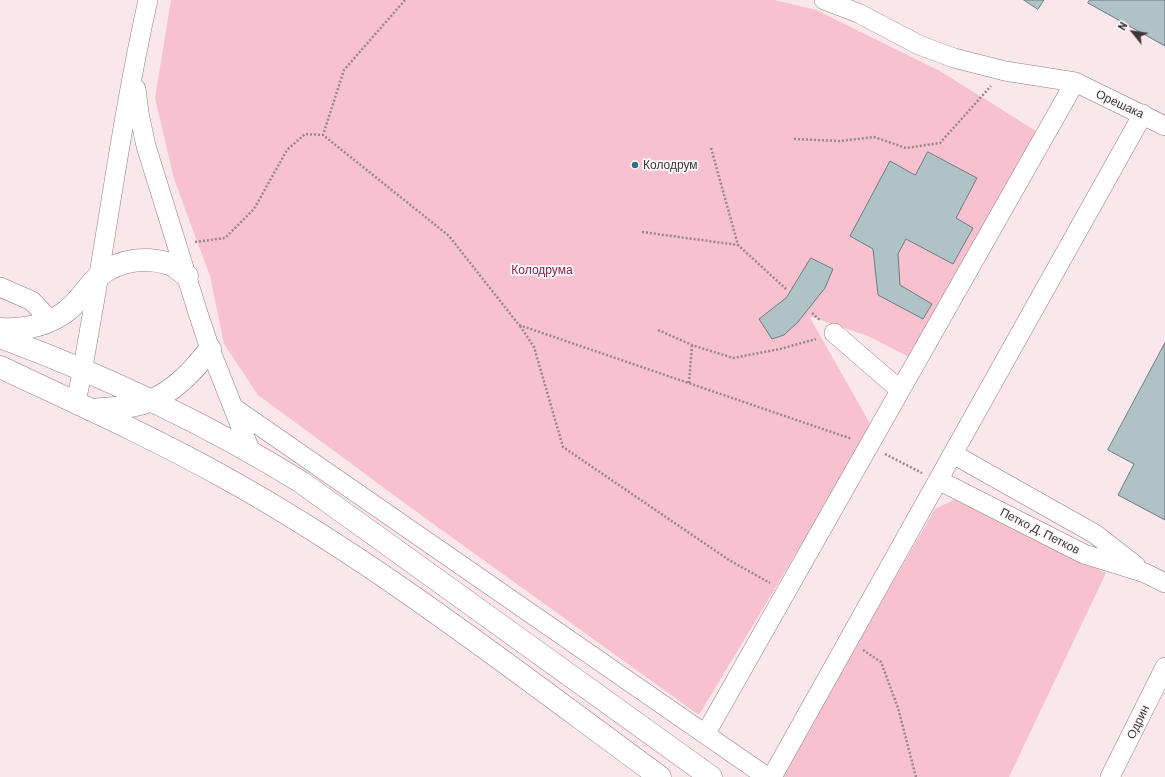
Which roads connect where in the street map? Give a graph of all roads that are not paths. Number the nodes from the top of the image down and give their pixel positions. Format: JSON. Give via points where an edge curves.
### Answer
{"nodes":[{"id":1,"x":148,"y":0,"type":"edge"},
{"id":2,"x":824,"y":0,"type":"edge"},
{"id":3,"x":134,"y":64,"type":"junction"},
{"id":4,"x":1075,"y":82,"type":"junction"},
{"id":5,"x":1143,"y":114,"type":"junction"},
{"id":6,"x":1165,"y":126,"type":"edge"},
{"id":7,"x":100,"y":275,"type":"junction"},
{"id":8,"x":187,"y":276,"type":"junction"},
{"id":9,"x":0,"y":287,"type":"edge"},
{"id":10,"x":50,"y":320,"type":"junction"},
{"id":11,"x":0,"y":329,"type":"edge"},
{"id":12,"x":834,"y":333,"type":"road end"},
{"id":13,"x":0,"y":337,"type":"edge"},
{"id":14,"x":210,"y":349,"type":"junction"},
{"id":15,"x":0,"y":367,"type":"edge"},
{"id":16,"x":83,"y":370,"type":"junction"},
{"id":17,"x":900,"y":390,"type":"junction"},
{"id":18,"x":152,"y":400,"type":"junction"},
{"id":19,"x":84,"y":407,"type":"junction"},
{"id":20,"x":234,"y":408,"type":"junction"},
{"id":21,"x":250,"y":450,"type":"junction"},
{"id":22,"x":953,"y":454,"type":"junction"},
{"id":23,"x":938,"y":480,"type":"junction"},
{"id":24,"x":1145,"y":573,"type":"junction"},
{"id":25,"x":1165,"y":583,"type":"edge"},
{"id":26,"x":1165,"y":667,"type":"edge"},
{"id":27,"x":706,"y":733,"type":"junction"},
{"id":28,"x":660,"y":777,"type":"edge"},
{"id":29,"x":711,"y":777,"type":"edge"},
{"id":30,"x":767,"y":777,"type":"edge"},
{"id":31,"x":772,"y":777,"type":"edge"},
{"id":32,"x":1110,"y":777,"type":"edge"}],
"edges":[{"from":1,"to":3,"type":"street"},
{"from":2,"to":4,"type":"street","name":"Орешака","via":[[858,13],[919,45],[954,58],[1005,71]]},
{"from":3,"to":7,"type":"street"},
{"from":3,"to":8,"type":"street","via":[[139,113],[146,146]]},
{"from":4,"to":5,"type":"street","name":"Орешака"},
{"from":4,"to":17,"type":"street"},
{"from":5,"to":6,"type":"street","name":"Орешака"},
{"from":5,"to":22,"type":"street"},
{"from":7,"to":8,"type":"main road","via":[[124,262],[150,259],[171,264]]},
{"from":7,"to":10,"type":"main road","via":[[65,312]]},
{"from":7,"to":16,"type":"street"},
{"from":8,"to":14,"type":"street"},
{"from":9,"to":10,"type":"street","via":[[32,301]]},
{"from":10,"to":11,"type":"main road","via":[[26,328]]},
{"from":12,"to":17,"type":"street"},
{"from":13,"to":16,"type":"main road"},
{"from":14,"to":18,"type":"main road","via":[[199,365]]},
{"from":14,"to":20,"type":"street"},
{"from":15,"to":19,"type":"main road"},
{"from":16,"to":18,"type":"main road"},
{"from":16,"to":19,"type":"street"},
{"from":17,"to":27,"type":"street"},
{"from":18,"to":19,"type":"main road","via":[[124,407]]},
{"from":18,"to":21,"type":"main road"},
{"from":19,"to":28,"type":"main road","via":[[215,472],[295,519],[412,597]]},
{"from":20,"to":21,"type":"street"},
{"from":20,"to":27,"type":"street"},
{"from":21,"to":29,"type":"main road","via":[[301,482]]},
{"from":22,"to":23,"type":"street"},
{"from":22,"to":24,"type":"street","name":"Петко Д. Петков","via":[[1095,534]]},
{"from":23,"to":24,"type":"street","name":"Петко Д. Петков","via":[[1084,554]]},
{"from":23,"to":31,"type":"street"},
{"from":24,"to":25,"type":"street","name":"Петко Д. Петков"},
{"from":26,"to":32,"type":"street","name":"Одрин"},
{"from":27,"to":30,"type":"street"}]}
